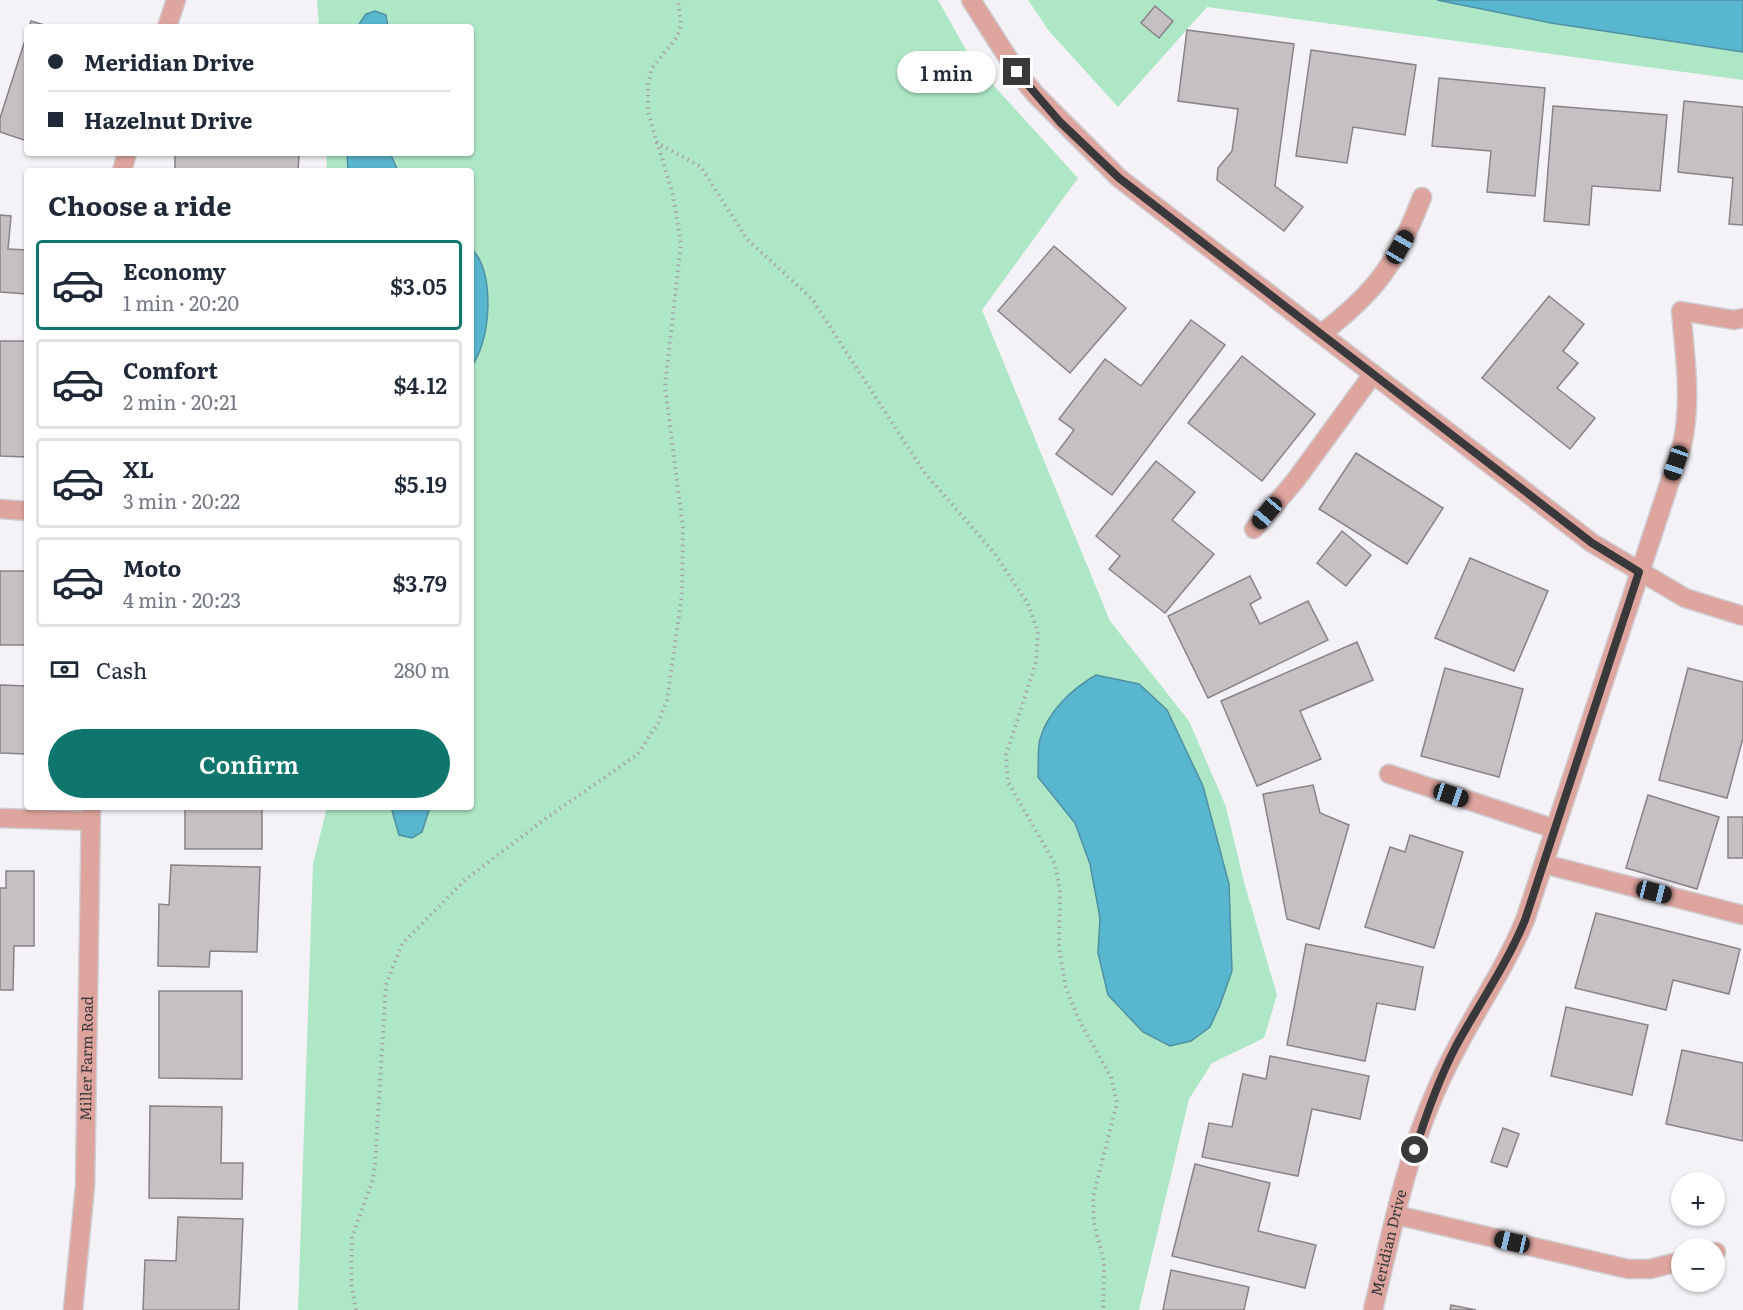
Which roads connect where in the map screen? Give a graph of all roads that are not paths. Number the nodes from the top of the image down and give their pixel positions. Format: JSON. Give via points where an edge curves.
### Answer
{"nodes":[{"id":1,"x":176,"y":0,"type":"edge"},
{"id":2,"x":971,"y":0,"type":"edge"},
{"id":3,"x":168,"y":24,"type":"edge"},
{"id":4,"x":1422,"y":197,"type":"dead end"},
{"id":5,"x":1743,"y":318,"type":"edge"},
{"id":6,"x":1321,"y":334,"type":"junction"},
{"id":7,"x":1372,"y":374,"type":"junction"},
{"id":8,"x":0,"y":509,"type":"edge"},
{"id":9,"x":24,"y":511,"type":"edge"},
{"id":10,"x":1254,"y":529,"type":"dead end"},
{"id":11,"x":1639,"y":572,"type":"junction"},
{"id":12,"x":1743,"y":616,"type":"edge"},
{"id":13,"x":1389,"y":774,"type":"dead end"},
{"id":14,"x":91,"y":814,"type":"edge"},
{"id":15,"x":0,"y":818,"type":"edge"},
{"id":16,"x":1555,"y":829,"type":"junction"},
{"id":17,"x":1544,"y":864,"type":"junction"},
{"id":18,"x":1743,"y":915,"type":"edge"},
{"id":19,"x":1396,"y":1215,"type":"junction"},
{"id":20,"x":1671,"y":1264,"type":"edge"},
{"id":21,"x":73,"y":1310,"type":"edge"},
{"id":22,"x":1373,"y":1310,"type":"edge"}],
"edges":[{"from":1,"to":3,"type":"street"},
{"from":2,"to":6,"type":"street","via":[[1017,72],[1086,147],[1119,178]]},
{"from":4,"to":6,"type":"street","via":[[1408,234],[1373,289]]},
{"from":5,"to":11,"type":"street","name":"Meridian Drive","via":[[1681,311],[1687,422]]},
{"from":6,"to":7,"type":"street"},
{"from":7,"to":10,"type":"street","via":[[1295,481]]},
{"from":7,"to":11,"type":"street","via":[[1592,543]]},
{"from":8,"to":9,"type":"street"},
{"from":11,"to":12,"type":"street","via":[[1685,598]]},
{"from":11,"to":16,"type":"street","name":"Meridian Drive"},
{"from":13,"to":16,"type":"street"},
{"from":14,"to":15,"type":"street"},
{"from":14,"to":21,"type":"street","name":"Miller Farm Road","via":[[85,1186]]},
{"from":16,"to":17,"type":"street","name":"Meridian Drive"},
{"from":17,"to":18,"type":"street"},
{"from":17,"to":19,"type":"street","name":"Meridian Drive","via":[[1516,940],[1437,1088]]},
{"from":19,"to":20,"type":"street","via":[[1628,1269]]},
{"from":19,"to":22,"type":"street","name":"Meridian Drive"}]}
